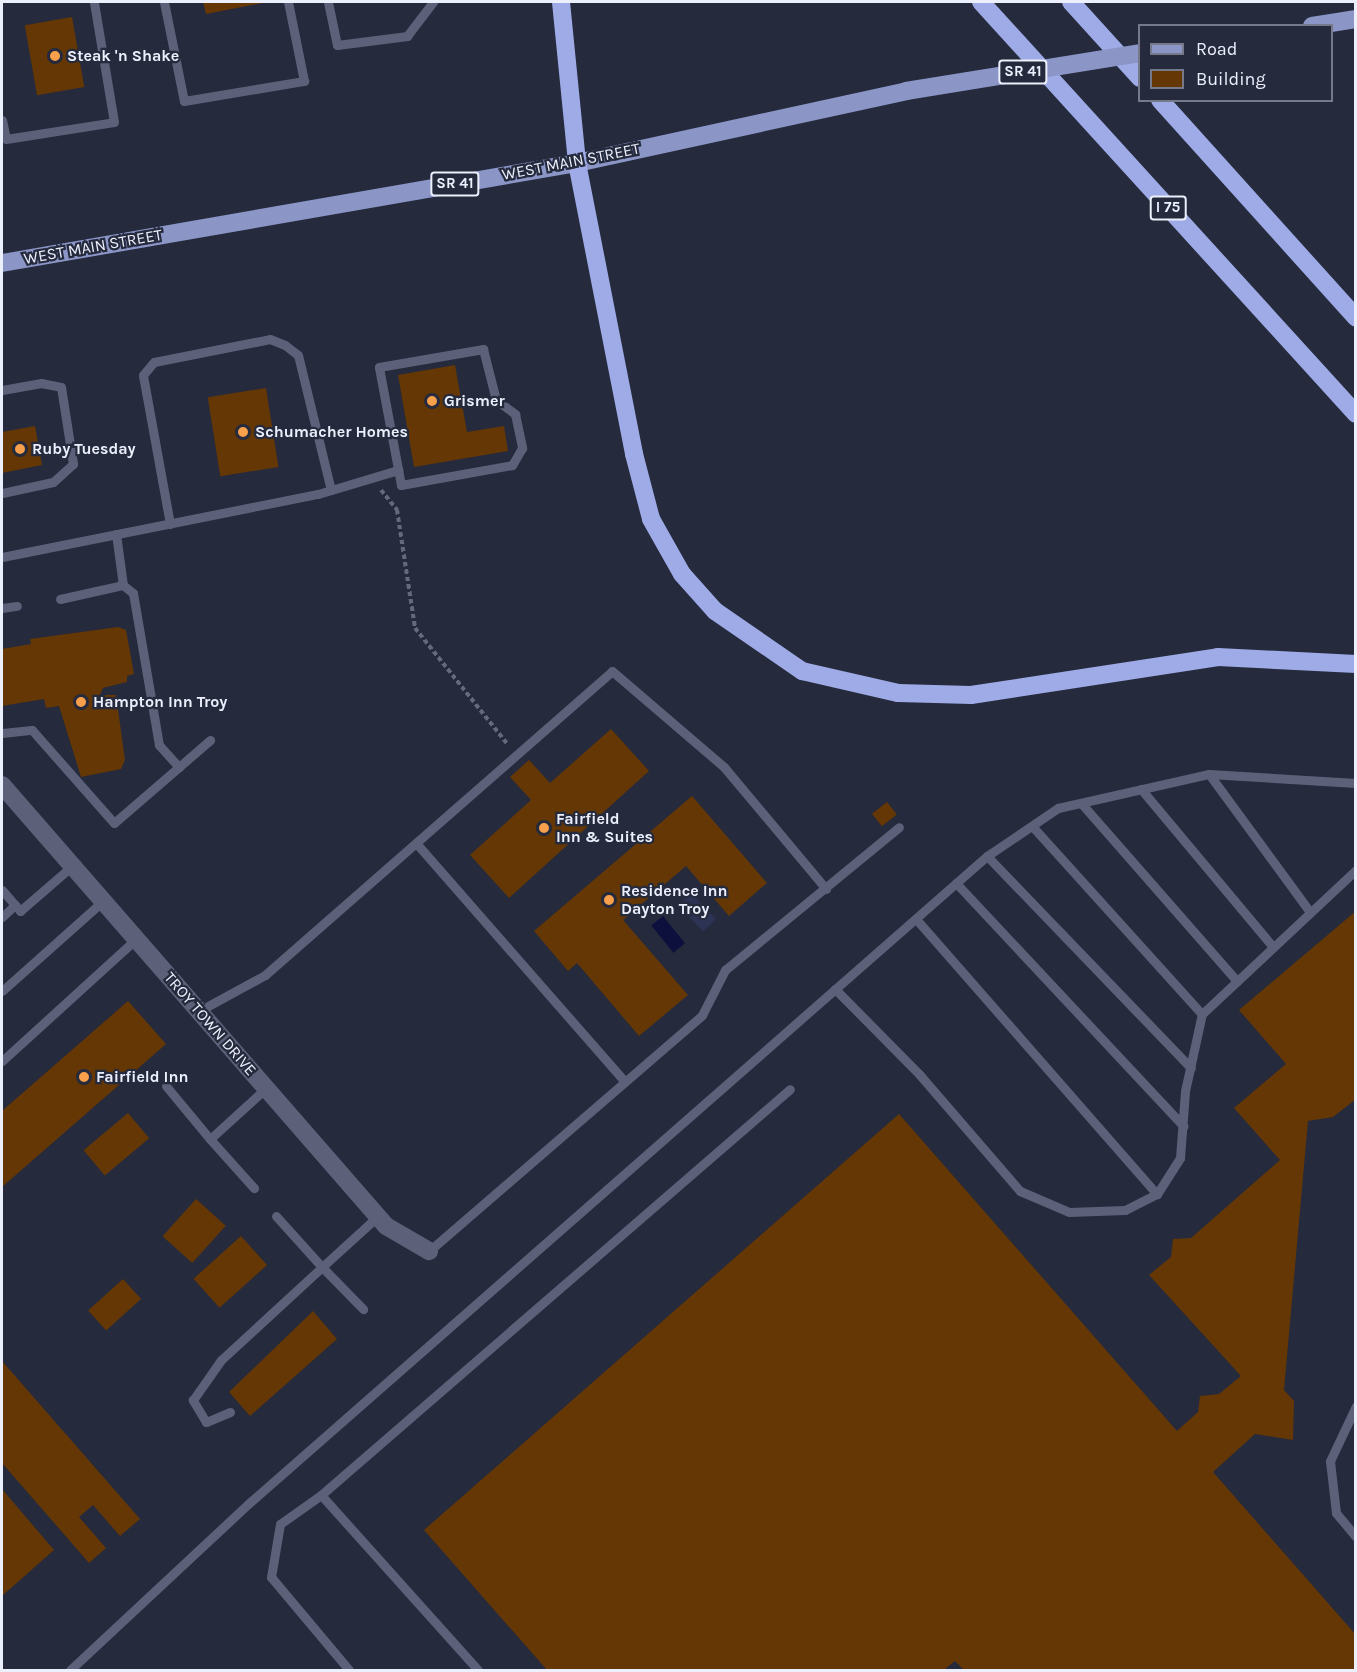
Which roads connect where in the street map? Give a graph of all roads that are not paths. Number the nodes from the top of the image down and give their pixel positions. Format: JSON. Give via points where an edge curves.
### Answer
{"nodes":[{"id":1,"x":94,"y":2,"type":"edge"},
{"id":2,"x":165,"y":2,"type":"edge"},
{"id":3,"x":288,"y":2,"type":"edge"},
{"id":4,"x":328,"y":2,"type":"edge"},
{"id":5,"x":433,"y":2,"type":"edge"},
{"id":6,"x":561,"y":2,"type":"edge"},
{"id":7,"x":981,"y":2,"type":"edge"},
{"id":8,"x":1071,"y":2,"type":"edge"},
{"id":9,"x":1356,"y":19,"type":"edge"},
{"id":10,"x":1325,"y":24,"type":"edge"},
{"id":11,"x":1138,"y":53,"type":"edge"},
{"id":12,"x":1138,"y":76,"type":"edge"},
{"id":13,"x":1162,"y":102,"type":"edge"},
{"id":14,"x":2,"y":120,"type":"edge"},
{"id":15,"x":577,"y":163,"type":"junction"},
{"id":16,"x":2,"y":263,"type":"edge"},
{"id":17,"x":1356,"y":318,"type":"edge"},
{"id":18,"x":2,"y":390,"type":"edge"},
{"id":19,"x":1356,"y":414,"type":"edge"},
{"id":20,"x":398,"y":470,"type":"junction"},
{"id":21,"x":331,"y":490,"type":"junction"},
{"id":22,"x":2,"y":493,"type":"edge"},
{"id":23,"x":171,"y":524,"type":"junction"},
{"id":24,"x":116,"y":534,"type":"junction"},
{"id":25,"x":2,"y":557,"type":"edge"},
{"id":26,"x":123,"y":585,"type":"junction"},
{"id":27,"x":60,"y":599,"type":"dead end"},
{"id":28,"x":17,"y":606,"type":"dead end"},
{"id":29,"x":2,"y":608,"type":"edge"},
{"id":30,"x":1356,"y":664,"type":"edge"},
{"id":31,"x":2,"y":733,"type":"edge"},
{"id":32,"x":210,"y":740,"type":"dead end"},
{"id":33,"x":179,"y":767,"type":"junction"},
{"id":34,"x":1209,"y":774,"type":"junction"},
{"id":35,"x":1356,"y":783,"type":"edge"},
{"id":36,"x":2,"y":785,"type":"edge"},
{"id":37,"x":1142,"y":789,"type":"junction"},
{"id":38,"x":1081,"y":803,"type":"junction"},
{"id":39,"x":1032,"y":825,"type":"junction"},
{"id":40,"x":899,"y":827,"type":"dead end"},
{"id":41,"x":416,"y":843,"type":"junction"},
{"id":42,"x":987,"y":856,"type":"junction"},
{"id":43,"x":72,"y":866,"type":"junction"},
{"id":44,"x":1356,"y":870,"type":"edge"},
{"id":45,"x":956,"y":883,"type":"junction"},
{"id":46,"x":826,"y":889,"type":"junction"},
{"id":47,"x":2,"y":890,"type":"edge"},
{"id":48,"x":103,"y":901,"type":"junction"},
{"id":49,"x":15,"y":905,"type":"junction"},
{"id":50,"x":1310,"y":912,"type":"junction"},
{"id":51,"x":2,"y":917,"type":"edge"},
{"id":52,"x":916,"y":919,"type":"junction"},
{"id":53,"x":136,"y":939,"type":"junction"},
{"id":54,"x":1273,"y":947,"type":"junction"},
{"id":55,"x":1237,"y":981,"type":"junction"},
{"id":56,"x":835,"y":989,"type":"junction"},
{"id":57,"x":2,"y":992,"type":"edge"},
{"id":58,"x":199,"y":1011,"type":"junction"},
{"id":59,"x":1202,"y":1014,"type":"junction"},
{"id":60,"x":2,"y":1061,"type":"edge"},
{"id":61,"x":1191,"y":1068,"type":"junction"},
{"id":62,"x":624,"y":1082,"type":"junction"},
{"id":63,"x":166,"y":1086,"type":"dead end"},
{"id":64,"x":266,"y":1088,"type":"junction"},
{"id":65,"x":790,"y":1089,"type":"dead end"},
{"id":66,"x":1182,"y":1126,"type":"junction"},
{"id":67,"x":210,"y":1139,"type":"junction"},
{"id":68,"x":254,"y":1188,"type":"dead end"},
{"id":69,"x":1157,"y":1194,"type":"junction"},
{"id":70,"x":276,"y":1216,"type":"dead end"},
{"id":71,"x":378,"y":1216,"type":"junction"},
{"id":72,"x":429,"y":1251,"type":"joint"},
{"id":73,"x":322,"y":1267,"type":"junction"},
{"id":74,"x":363,"y":1309,"type":"dead end"},
{"id":75,"x":1356,"y":1406,"type":"edge"},
{"id":76,"x":230,"y":1412,"type":"dead end"},
{"id":77,"x":321,"y":1495,"type":"junction"},
{"id":78,"x":1356,"y":1537,"type":"edge"},
{"id":79,"x":70,"y":1671,"type":"edge"},
{"id":80,"x":349,"y":1671,"type":"edge"},
{"id":81,"x":478,"y":1671,"type":"edge"}],
"edges":[{"from":1,"to":14,"type":"lane","via":[[114,122],[6,139]]},
{"from":2,"to":3,"type":"lane","via":[[184,101],[304,81]]},
{"from":4,"to":5,"type":"lane","via":[[337,45],[407,36]]},
{"from":6,"to":15,"type":"highway"},
{"from":7,"to":19,"type":"highway","number":"I 75"},
{"from":8,"to":12,"type":"highway"},
{"from":9,"to":10,"type":"main road"},
{"from":11,"to":15,"type":"main road","name":"WEST MAIN STREET","number":"SR 41","bridge":true,"via":[[906,91]]},
{"from":13,"to":17,"type":"highway"},
{"from":15,"to":16,"type":"main road","name":"WEST MAIN STREET","number":"SR 41"},
{"from":15,"to":30,"type":"highway","via":[[651,519],[682,574],[715,611],[762,649],[802,671],[848,685],[919,693],[971,694],[1218,657]]},
{"from":18,"to":22,"type":"lane","via":[[41,383],[61,387],[73,464],[53,482]]},
{"from":20,"to":20,"type":"lane","via":[[401,485],[512,465],[522,448],[515,414],[496,400],[483,349],[379,367]]},
{"from":20,"to":21,"type":"lane"},
{"from":21,"to":23,"type":"lane"},
{"from":21,"to":23,"type":"lane","via":[[298,355],[285,345],[270,339],[154,362],[143,375]]},
{"from":23,"to":24,"type":"lane"},
{"from":24,"to":25,"type":"lane"},
{"from":24,"to":26,"type":"lane"},
{"from":26,"to":27,"type":"lane"},
{"from":26,"to":33,"type":"lane","via":[[133,593],[159,745]]},
{"from":28,"to":29,"type":"lane"},
{"from":31,"to":33,"type":"lane","via":[[32,730],[114,823]]},
{"from":32,"to":33,"type":"lane"},
{"from":34,"to":35,"type":"lane"},
{"from":34,"to":37,"type":"lane"},
{"from":34,"to":50,"type":"lane"},
{"from":36,"to":43,"type":"street","name":"TROY TOWN DRIVE"},
{"from":37,"to":38,"type":"lane"},
{"from":37,"to":54,"type":"lane"},
{"from":38,"to":39,"type":"lane","via":[[1058,808]]},
{"from":38,"to":55,"type":"lane"},
{"from":39,"to":42,"type":"lane"},
{"from":39,"to":59,"type":"lane"},
{"from":40,"to":46,"type":"lane"},
{"from":41,"to":46,"type":"lane","via":[[612,671],[724,767]]},
{"from":41,"to":58,"type":"lane","via":[[265,975]]},
{"from":41,"to":62,"type":"lane"},
{"from":42,"to":45,"type":"lane"},
{"from":42,"to":61,"type":"lane"},
{"from":43,"to":48,"type":"street","name":"TROY TOWN DRIVE"},
{"from":43,"to":49,"type":"lane","via":[[20,911]]},
{"from":44,"to":50,"type":"lane"},
{"from":45,"to":52,"type":"lane"},
{"from":45,"to":66,"type":"lane"},
{"from":46,"to":62,"type":"lane","via":[[725,970],[702,1015]]},
{"from":47,"to":49,"type":"lane"},
{"from":48,"to":53,"type":"street","name":"TROY TOWN DRIVE"},
{"from":48,"to":57,"type":"lane"},
{"from":49,"to":51,"type":"lane"},
{"from":50,"to":54,"type":"lane"},
{"from":52,"to":56,"type":"lane"},
{"from":52,"to":69,"type":"lane"},
{"from":53,"to":58,"type":"street","name":"TROY TOWN DRIVE"},
{"from":53,"to":60,"type":"lane"},
{"from":54,"to":55,"type":"lane"},
{"from":55,"to":59,"type":"lane"},
{"from":56,"to":69,"type":"lane","via":[[919,1074],[1020,1191],[1069,1212],[1125,1210]]},
{"from":56,"to":79,"type":"lane","via":[[248,1504]]},
{"from":58,"to":64,"type":"street","name":"TROY TOWN DRIVE"},
{"from":59,"to":61,"type":"lane"},
{"from":61,"to":66,"type":"lane"},
{"from":62,"to":72,"type":"lane"},
{"from":63,"to":67,"type":"lane"},
{"from":64,"to":67,"type":"lane"},
{"from":64,"to":71,"type":"street","name":"TROY TOWN DRIVE"},
{"from":65,"to":77,"type":"lane"},
{"from":66,"to":69,"type":"lane","via":[[1180,1158]]},
{"from":67,"to":68,"type":"lane"},
{"from":70,"to":73,"type":"lane"},
{"from":71,"to":72,"type":"street","name":"TROY TOWN DRIVE"},
{"from":71,"to":73,"type":"lane"},
{"from":73,"to":74,"type":"lane"},
{"from":73,"to":76,"type":"lane","via":[[221,1360],[193,1400],[206,1422]]},
{"from":75,"to":78,"type":"lane","via":[[1330,1461],[1336,1513]]},
{"from":77,"to":80,"type":"lane","via":[[280,1524],[271,1577]]},
{"from":77,"to":81,"type":"lane"}]}
